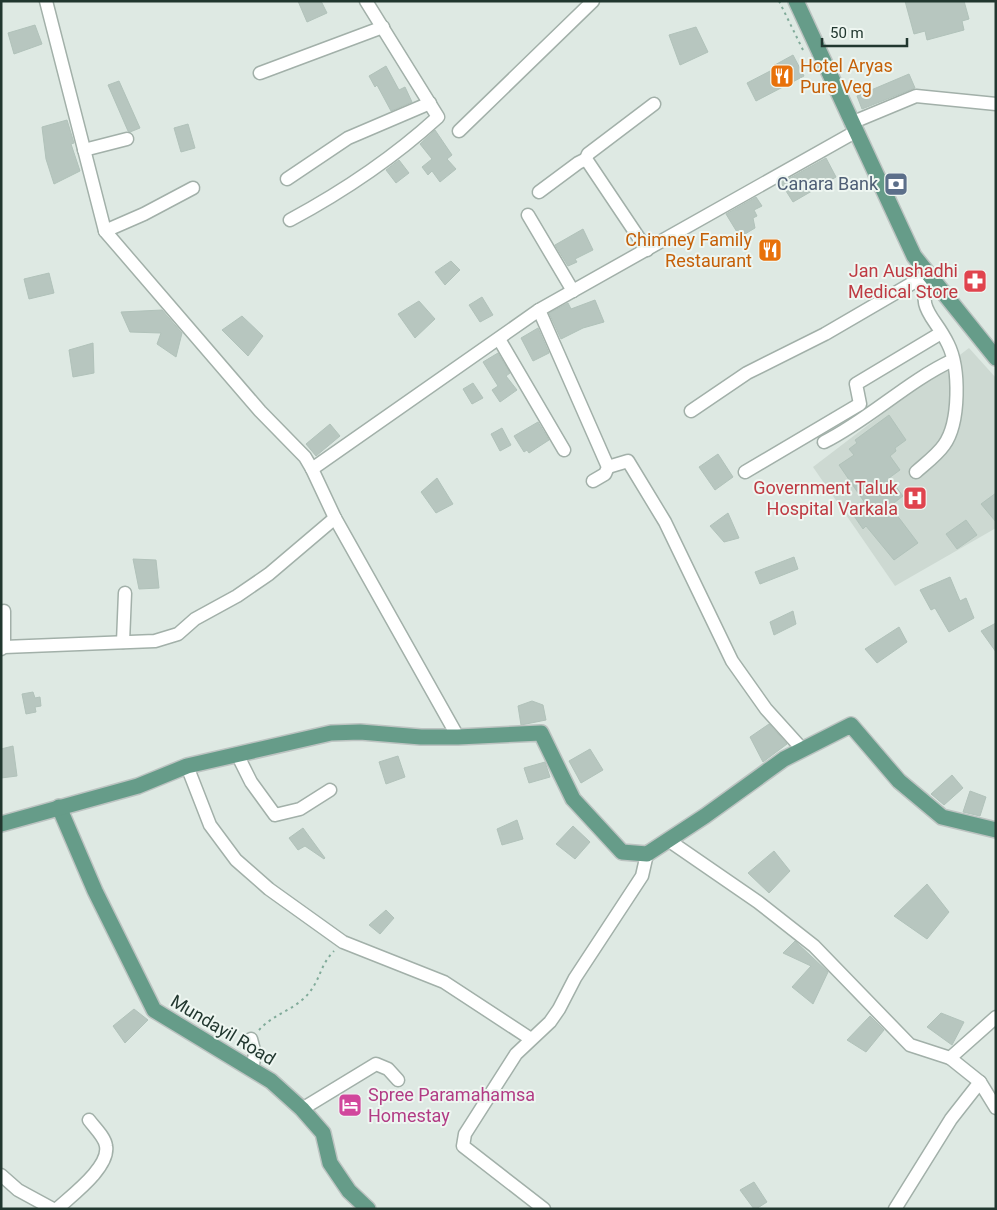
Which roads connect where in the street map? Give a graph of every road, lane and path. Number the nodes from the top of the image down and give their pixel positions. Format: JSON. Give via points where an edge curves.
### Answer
{"nodes":[{"id":1,"x":46,"y":1,"type":"edge"},
{"id":2,"x":366,"y":1,"type":"edge"},
{"id":3,"x":593,"y":1,"type":"edge"},
{"id":4,"x":796,"y":1,"type":"edge"},
{"id":5,"x":383,"y":27,"type":"junction"},
{"id":6,"x":260,"y":73,"type":"dead end"},
{"id":7,"x":430,"y":103,"type":"junction"},
{"id":8,"x":654,"y":104,"type":"dead end"},
{"id":9,"x":996,"y":104,"type":"edge"},
{"id":10,"x":853,"y":128,"type":"junction"},
{"id":11,"x":459,"y":131,"type":"dead end"},
{"id":12,"x":127,"y":138,"type":"dead end"},
{"id":13,"x":84,"y":150,"type":"junction"},
{"id":14,"x":586,"y":159,"type":"junction"},
{"id":15,"x":287,"y":179,"type":"dead end"},
{"id":16,"x":193,"y":188,"type":"dead end"},
{"id":17,"x":539,"y":192,"type":"dead end"},
{"id":18,"x":528,"y":215,"type":"dead end"},
{"id":19,"x":290,"y":220,"type":"dead end"},
{"id":20,"x":105,"y":231,"type":"junction"},
{"id":21,"x":647,"y":250,"type":"junction"},
{"id":22,"x":928,"y":274,"type":"junction"},
{"id":23,"x":573,"y":291,"type":"junction"},
{"id":24,"x":539,"y":310,"type":"junction"},
{"id":25,"x":941,"y":333,"type":"junction"},
{"id":26,"x":499,"y":338,"type":"junction"},
{"id":27,"x":996,"y":358,"type":"edge"},
{"id":28,"x":953,"y":360,"type":"junction"},
{"id":29,"x":691,"y":411,"type":"dead end"},
{"id":30,"x":824,"y":442,"type":"dead end"},
{"id":31,"x":564,"y":450,"type":"dead end"},
{"id":32,"x":608,"y":467,"type":"junction"},
{"id":33,"x":312,"y":469,"type":"junction"},
{"id":34,"x":745,"y":472,"type":"dead end"},
{"id":35,"x":916,"y":472,"type":"dead end"},
{"id":36,"x":593,"y":481,"type":"dead end"},
{"id":37,"x":335,"y":518,"type":"junction"},
{"id":38,"x":125,"y":593,"type":"dead end"},
{"id":39,"x":4,"y":611,"type":"dead end"},
{"id":40,"x":123,"y":642,"type":"junction"},
{"id":41,"x":3,"y":648,"type":"edge"},
{"id":42,"x":458,"y":737,"type":"junction"},
{"id":43,"x":803,"y":750,"type":"junction"},
{"id":44,"x":237,"y":754,"type":"junction"},
{"id":45,"x":187,"y":766,"type":"junction"},
{"id":46,"x":330,"y":790,"type":"dead end"},
{"id":47,"x":59,"y":807,"type":"junction"},
{"id":48,"x":1,"y":824,"type":"edge"},
{"id":49,"x":996,"y":830,"type":"edge"},
{"id":50,"x":668,"y":840,"type":"junction"},
{"id":51,"x":647,"y":854,"type":"junction"},
{"id":52,"x":343,"y":942,"type":"junction"},
{"id":53,"x":996,"y":1017,"type":"edge"},
{"id":54,"x":251,"y":1039,"type":"joint"},
{"id":55,"x":531,"y":1039,"type":"junction"},
{"id":56,"x":950,"y":1058,"type":"junction"},
{"id":57,"x":252,"y":1069,"type":"junction"},
{"id":58,"x":398,"y":1080,"type":"dead end"},
{"id":59,"x":980,"y":1082,"type":"junction"},
{"id":60,"x":996,"y":1108,"type":"edge"},
{"id":61,"x":302,"y":1109,"type":"junction"},
{"id":62,"x":89,"y":1120,"type":"dead end"},
{"id":63,"x":1,"y":1175,"type":"edge"},
{"id":64,"x":53,"y":1209,"type":"edge"},
{"id":65,"x":57,"y":1209,"type":"edge"},
{"id":66,"x":368,"y":1209,"type":"edge"},
{"id":67,"x":544,"y":1209,"type":"edge"},
{"id":68,"x":895,"y":1209,"type":"edge"}],
"edges":[{"from":1,"to":13,"type":"street"},
{"from":2,"to":5,"type":"street"},
{"from":3,"to":11,"type":"street"},
{"from":4,"to":10,"type":"main road"},
{"from":5,"to":6,"type":"street"},
{"from":5,"to":7,"type":"street"},
{"from":7,"to":15,"type":"street","via":[[348,138]]},
{"from":7,"to":19,"type":"street","via":[[438,117],[425,129],[340,193]]},
{"from":8,"to":14,"type":"street","via":[[588,154]]},
{"from":9,"to":10,"type":"street","via":[[916,96]]},
{"from":10,"to":21,"type":"street"},
{"from":10,"to":22,"type":"main road","via":[[914,256]]},
{"from":12,"to":13,"type":"street"},
{"from":13,"to":20,"type":"street"},
{"from":14,"to":17,"type":"street"},
{"from":14,"to":21,"type":"street"},
{"from":16,"to":20,"type":"street"},
{"from":18,"to":23,"type":"street"},
{"from":20,"to":33,"type":"street","via":[[254,404],[306,456]]},
{"from":21,"to":23,"type":"street"},
{"from":22,"to":25,"type":"street","via":[[922,294],[927,311]]},
{"from":22,"to":27,"type":"main road"},
{"from":22,"to":29,"type":"street","via":[[825,334],[746,373]]},
{"from":23,"to":24,"type":"street"},
{"from":24,"to":26,"type":"street"},
{"from":24,"to":32,"type":"street"},
{"from":25,"to":28,"type":"street"},
{"from":25,"to":34,"type":"street","via":[[856,384],[860,404]]},
{"from":26,"to":31,"type":"street"},
{"from":26,"to":33,"type":"street"},
{"from":28,"to":30,"type":"street","via":[[930,371]]},
{"from":28,"to":35,"type":"street","via":[[956,394],[947,440]]},
{"from":32,"to":36,"type":"street","via":[[605,474]]},
{"from":32,"to":43,"type":"street","via":[[628,462],[665,522],[732,661],[766,709]]},
{"from":33,"to":37,"type":"street"},
{"from":37,"to":40,"type":"street","via":[[269,574],[196,618],[178,634],[155,641]]},
{"from":37,"to":42,"type":"street"},
{"from":38,"to":40,"type":"street"},
{"from":39,"to":41,"type":"street"},
{"from":40,"to":41,"type":"street"},
{"from":42,"to":44,"type":"main road","via":[[346,732]]},
{"from":42,"to":51,"type":"main road","via":[[541,733],[573,799],[622,852]]},
{"from":43,"to":49,"type":"main road","via":[[851,725],[900,781],[942,817]]},
{"from":43,"to":50,"type":"main road","via":[[784,759]]},
{"from":44,"to":45,"type":"main road"},
{"from":44,"to":46,"type":"street","via":[[251,782],[275,815],[300,809]]},
{"from":45,"to":47,"type":"main road","via":[[138,786]]},
{"from":45,"to":52,"type":"street","via":[[210,825],[236,860],[269,889]]},
{"from":47,"to":48,"type":"main road"},
{"from":47,"to":57,"type":"main road","name":"Mundayil Road","via":[[95,891],[154,1010]]},
{"from":50,"to":51,"type":"main road"},
{"from":50,"to":56,"type":"street","via":[[758,902],[814,946],[910,1045]]},
{"from":51,"to":55,"type":"street","via":[[642,876],[575,978],[559,1009]]},
{"from":52,"to":54,"type":"path","via":[[324,962],[308,995],[288,1011],[269,1018]]},
{"from":52,"to":55,"type":"street","via":[[444,982]]},
{"from":53,"to":56,"type":"street"},
{"from":54,"to":57,"type":"street","via":[[255,1054]]},
{"from":55,"to":67,"type":"street","via":[[507,1067],[465,1134],[463,1146]]},
{"from":56,"to":59,"type":"street"},
{"from":57,"to":61,"type":"main road","name":"Mundayil Road"},
{"from":58,"to":61,"type":"street","via":[[388,1069],[376,1064]]},
{"from":59,"to":60,"type":"street"},
{"from":59,"to":68,"type":"street","via":[[951,1119]]},
{"from":61,"to":66,"type":"main road","name":"Mundayil Road","via":[[322,1133],[330,1163],[349,1191]]},
{"from":62,"to":65,"type":"street","via":[[106,1144],[107,1155],[99,1168]]},
{"from":63,"to":64,"type":"street","via":[[18,1190]]}]}
